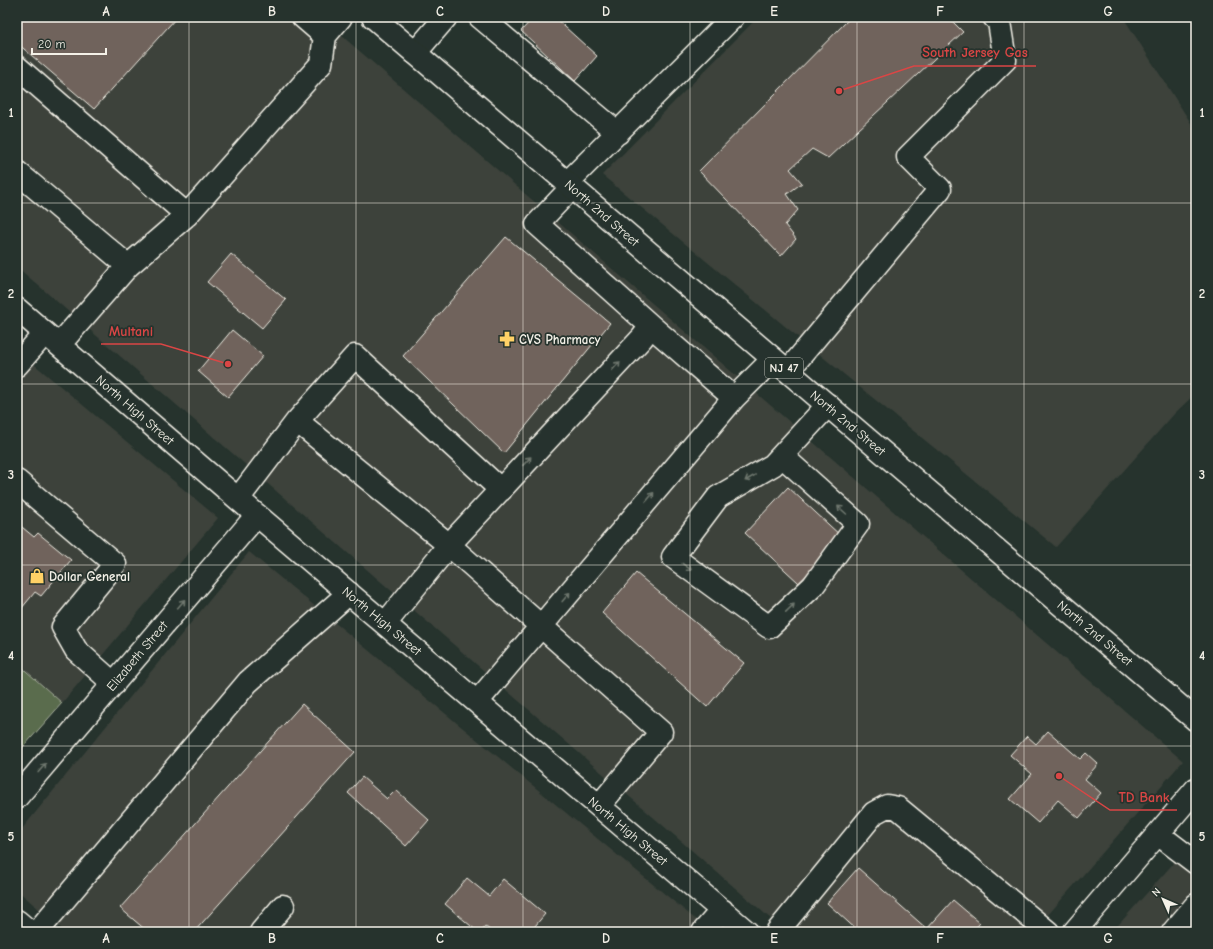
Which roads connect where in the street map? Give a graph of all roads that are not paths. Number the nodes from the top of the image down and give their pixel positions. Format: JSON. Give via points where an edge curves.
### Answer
{"nodes":[{"id":1,"x":303,"y":17,"type":"edge"},
{"id":2,"x":341,"y":17,"type":"edge"},
{"id":3,"x":373,"y":17,"type":"edge"},
{"id":4,"x":446,"y":17,"type":"edge"},
{"id":5,"x":480,"y":17,"type":"edge"},
{"id":6,"x":733,"y":17,"type":"edge"},
{"id":7,"x":994,"y":17,"type":"edge"},
{"id":8,"x":325,"y":36,"type":"junction"},
{"id":9,"x":415,"y":53,"type":"junction"},
{"id":10,"x":17,"y":67,"type":"edge"},
{"id":11,"x":618,"y":133,"type":"junction"},
{"id":12,"x":17,"y":172,"type":"edge"},
{"id":13,"x":570,"y":185,"type":"junction"},
{"id":14,"x":187,"y":216,"type":"junction"},
{"id":15,"x":128,"y":266,"type":"junction"},
{"id":16,"x":17,"y":309,"type":"edge"},
{"id":17,"x":651,"y":326,"type":"junction"},
{"id":18,"x":52,"y":339,"type":"junction"},
{"id":19,"x":17,"y":365,"type":"edge"},
{"id":20,"x":780,"y":365,"type":"junction"},
{"id":21,"x":734,"y":398,"type":"junction"},
{"id":22,"x":828,"y":405,"type":"junction"},
{"id":23,"x":298,"y":421,"type":"junction"},
{"id":24,"x":782,"y":456,"type":"junction"},
{"id":25,"x":17,"y":481,"type":"edge"},
{"id":26,"x":501,"y":490,"type":"junction"},
{"id":27,"x":238,"y":499,"type":"junction"},
{"id":28,"x":257,"y":514,"type":"junction"},
{"id":29,"x":449,"y":545,"type":"junction"},
{"id":30,"x":349,"y":593,"type":"junction"},
{"id":31,"x":385,"y":624,"type":"junction"},
{"id":32,"x":541,"y":626,"type":"junction"},
{"id":33,"x":114,"y":684,"type":"junction"},
{"id":34,"x":477,"y":702,"type":"junction"},
{"id":35,"x":1196,"y":720,"type":"edge"},
{"id":36,"x":1196,"y":789,"type":"edge"},
{"id":37,"x":17,"y":797,"type":"edge"},
{"id":38,"x":599,"y":806,"type":"junction"},
{"id":39,"x":1158,"y":834,"type":"junction"},
{"id":40,"x":1196,"y":863,"type":"edge"},
{"id":41,"x":1196,"y":905,"type":"edge"},
{"id":42,"x":283,"y":906,"type":"dead end"},
{"id":43,"x":722,"y":910,"type":"junction"},
{"id":44,"x":17,"y":921,"type":"edge"},
{"id":45,"x":30,"y":932,"type":"edge"},
{"id":46,"x":37,"y":932,"type":"edge"},
{"id":47,"x":261,"y":932,"type":"edge"},
{"id":48,"x":703,"y":932,"type":"edge"},
{"id":49,"x":747,"y":932,"type":"edge"},
{"id":50,"x":777,"y":932,"type":"edge"},
{"id":51,"x":1048,"y":932,"type":"edge"},
{"id":52,"x":1074,"y":932,"type":"edge"},
{"id":53,"x":1173,"y":932,"type":"edge"}],
"edges":[{"from":1,"to":8,"type":"street"},
{"from":2,"to":8,"type":"street"},
{"from":3,"to":9,"type":"street","name":"North 2nd Street","number":"NJ 47"},
{"from":4,"to":9,"type":"street"},
{"from":5,"to":11,"type":"street"},
{"from":6,"to":11,"type":"street"},
{"from":7,"to":20,"type":"street","via":[[999,22],[1005,60],[908,157],[940,189]]},
{"from":8,"to":14,"type":"street","via":[[321,64]]},
{"from":9,"to":13,"type":"street","name":"North 2nd Street","number":"NJ 47"},
{"from":10,"to":14,"type":"street"},
{"from":11,"to":13,"type":"street"},
{"from":12,"to":15,"type":"street"},
{"from":13,"to":17,"type":"street","via":[[537,224]]},
{"from":13,"to":20,"type":"street","name":"North 2nd Street","number":"NJ 47"},
{"from":14,"to":15,"type":"street"},
{"from":15,"to":18,"type":"street"},
{"from":16,"to":18,"type":"street","name":"North High Street"},
{"from":17,"to":21,"type":"street"},
{"from":26,"to":17,"type":"street","one_way":true},
{"from":18,"to":19,"type":"street"},
{"from":18,"to":27,"type":"street","name":"North High Street"},
{"from":20,"to":21,"type":"street"},
{"from":20,"to":22,"type":"street","name":"North 2nd Street","number":"NJ 47"},
{"from":32,"to":21,"type":"street","one_way":true},
{"from":22,"to":24,"type":"street"},
{"from":22,"to":35,"type":"street","name":"North 2nd Street","number":"NJ 47"},
{"from":23,"to":26,"type":"street","via":[[355,356]]},
{"from":23,"to":27,"type":"street"},
{"from":23,"to":29,"type":"street"},
{"from":24,"to":24,"type":"street","one_way":true,"via":[[773,465],[718,497],[673,557],[770,627],[813,586],[858,524]]},
{"from":25,"to":33,"type":"street","via":[[115,564],[63,627],[76,650]]},
{"from":26,"to":29,"type":"street"},
{"from":27,"to":28,"type":"street","name":"North High Street"},
{"from":28,"to":30,"type":"street","name":"North High Street"},
{"from":33,"to":28,"type":"street","name":"Elizabeth Street","one_way":true},
{"from":29,"to":31,"type":"street"},
{"from":29,"to":32,"type":"street"},
{"from":30,"to":31,"type":"street","name":"North High Street"},
{"from":30,"to":46,"type":"street","via":[[248,682]]},
{"from":31,"to":34,"type":"street","name":"North High Street"},
{"from":32,"to":34,"type":"street"},
{"from":32,"to":38,"type":"street","via":[[661,732]]},
{"from":37,"to":33,"type":"street","name":"Elizabeth Street","one_way":true},
{"from":34,"to":38,"type":"street","name":"North High Street"},
{"from":36,"to":39,"type":"street"},
{"from":38,"to":43,"type":"street","name":"North High Street"},
{"from":39,"to":40,"type":"street"},
{"from":39,"to":52,"type":"street"},
{"from":41,"to":53,"type":"street"},
{"from":42,"to":47,"type":"street"},
{"from":43,"to":48,"type":"street"},
{"from":43,"to":49,"type":"street","name":"North High Street"},
{"from":44,"to":45,"type":"street"},
{"from":50,"to":51,"type":"street","via":[[874,813],[887,806],[898,808]]}]}
